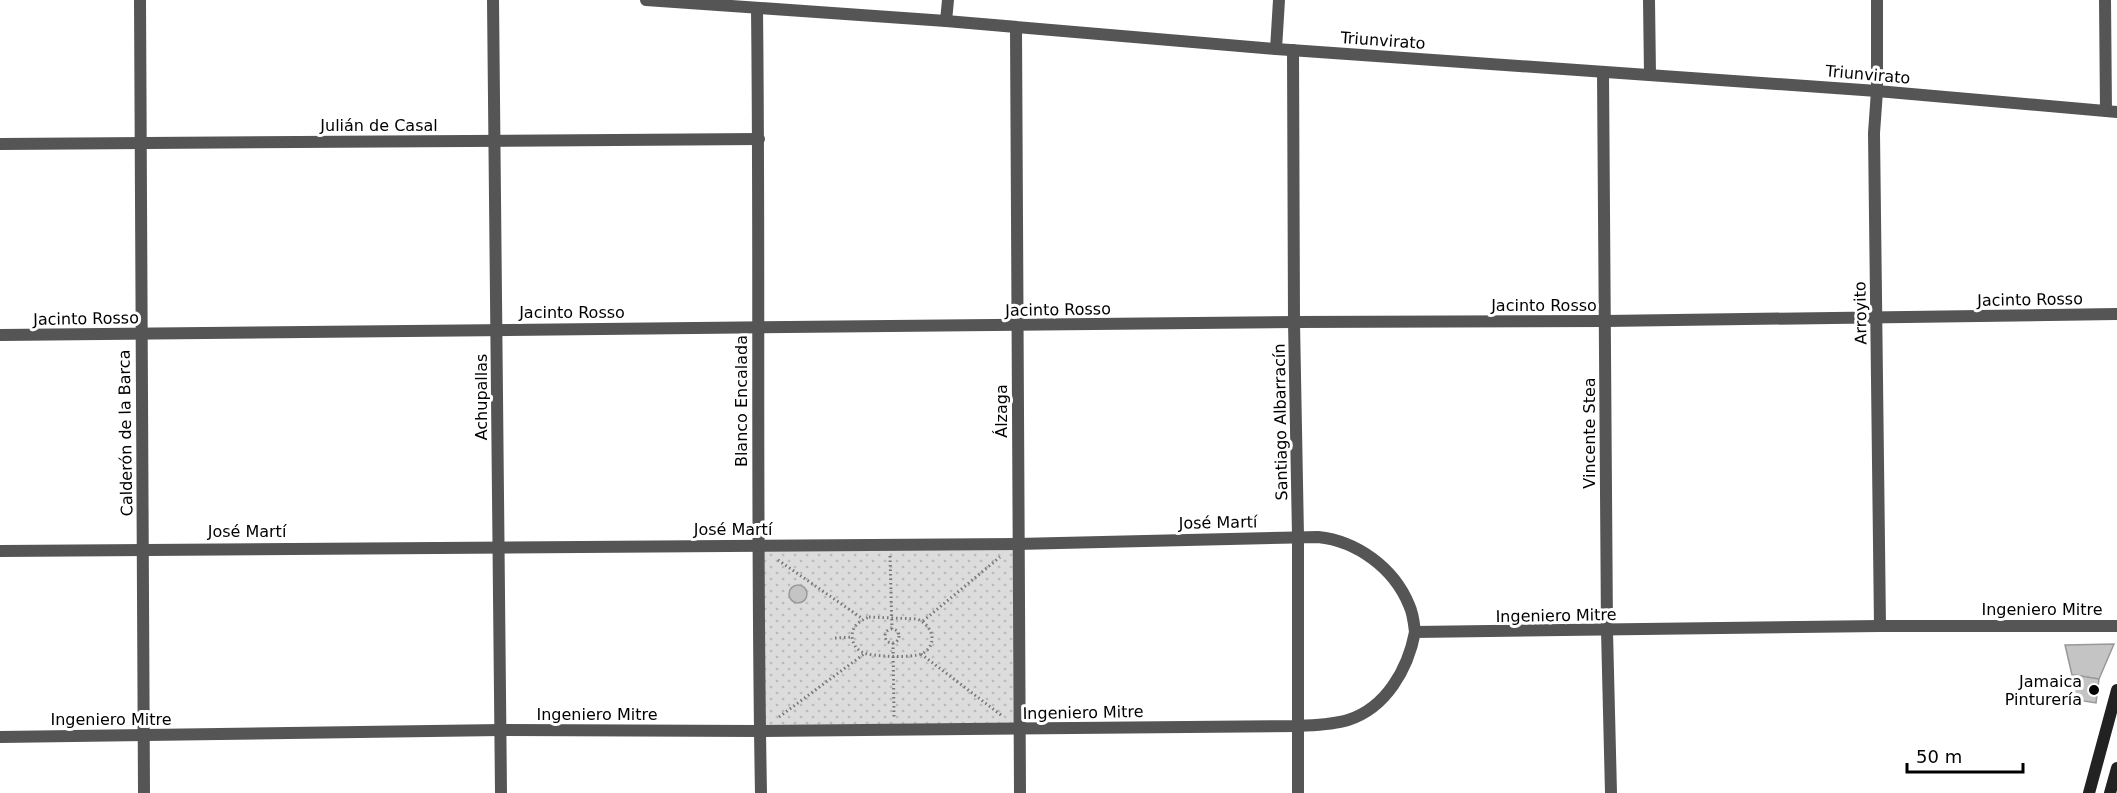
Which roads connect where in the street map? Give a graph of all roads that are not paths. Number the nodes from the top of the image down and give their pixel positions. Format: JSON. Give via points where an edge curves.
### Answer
{"nodes":[{"id":1,"x":140,"y":0,"type":"edge"},
{"id":2,"x":493,"y":0,"type":"edge"},
{"id":3,"x":646,"y":0,"type":"edge"},
{"id":4,"x":948,"y":0,"type":"edge"},
{"id":5,"x":1278,"y":0,"type":"edge"},
{"id":6,"x":1649,"y":0,"type":"edge"},
{"id":7,"x":1877,"y":0,"type":"edge"},
{"id":8,"x":2105,"y":0,"type":"edge"},
{"id":9,"x":757,"y":9,"type":"junction"},
{"id":10,"x":946,"y":21,"type":"junction"},
{"id":11,"x":1016,"y":28,"type":"junction"},
{"id":12,"x":1276,"y":49,"type":"junction"},
{"id":13,"x":1293,"y":50,"type":"junction"},
{"id":14,"x":1603,"y":73,"type":"junction"},
{"id":15,"x":1650,"y":74,"type":"junction"},
{"id":16,"x":1877,"y":92,"type":"junction"},
{"id":17,"x":2112,"y":111,"type":"edge"},
{"id":18,"x":759,"y":139,"type":"junction"},
{"id":19,"x":495,"y":141,"type":"junction"},
{"id":20,"x":0,"y":144,"type":"edge"},
{"id":21,"x":141,"y":144,"type":"junction"},
{"id":22,"x":2117,"y":314,"type":"edge"},
{"id":23,"x":1876,"y":317,"type":"junction"},
{"id":24,"x":1605,"y":321,"type":"junction"},
{"id":25,"x":1294,"y":322,"type":"junction"},
{"id":26,"x":1017,"y":326,"type":"junction"},
{"id":27,"x":757,"y":328,"type":"junction"},
{"id":28,"x":497,"y":329,"type":"junction"},
{"id":29,"x":141,"y":333,"type":"junction"},
{"id":30,"x":0,"y":335,"type":"edge"},
{"id":31,"x":1298,"y":536,"type":"junction"},
{"id":32,"x":1017,"y":544,"type":"junction"},
{"id":33,"x":499,"y":546,"type":"junction"},
{"id":34,"x":758,"y":546,"type":"junction"},
{"id":35,"x":143,"y":549,"type":"junction"},
{"id":36,"x":0,"y":551,"type":"edge"},
{"id":37,"x":1880,"y":626,"type":"junction"},
{"id":38,"x":2117,"y":626,"type":"edge"},
{"id":39,"x":1607,"y":631,"type":"junction"},
{"id":40,"x":1415,"y":632,"type":"junction"},
{"id":41,"x":2117,"y":690,"type":"edge"},
{"id":42,"x":1297,"y":726,"type":"junction"},
{"id":43,"x":1019,"y":729,"type":"junction"},
{"id":44,"x":501,"y":730,"type":"junction"},
{"id":45,"x":760,"y":731,"type":"junction"},
{"id":46,"x":0,"y":736,"type":"edge"},
{"id":47,"x":142,"y":736,"type":"junction"},
{"id":48,"x":2117,"y":768,"type":"edge"},
{"id":49,"x":144,"y":793,"type":"edge"},
{"id":50,"x":501,"y":793,"type":"edge"},
{"id":51,"x":761,"y":793,"type":"edge"},
{"id":52,"x":1020,"y":793,"type":"edge"},
{"id":53,"x":1298,"y":793,"type":"edge"},
{"id":54,"x":1611,"y":793,"type":"edge"},
{"id":55,"x":2089,"y":793,"type":"edge"},
{"id":56,"x":2110,"y":793,"type":"edge"}],
"edges":[{"from":1,"to":21,"type":"street","name":"Calderón de la Barca"},
{"from":2,"to":19,"type":"street","name":"Achupallas"},
{"from":3,"to":9,"type":"street","name":"Triunvirato"},
{"from":4,"to":10,"type":"street"},
{"from":5,"to":12,"type":"street"},
{"from":6,"to":15,"type":"street"},
{"from":7,"to":16,"type":"street","name":"Arroyito"},
{"from":8,"to":17,"type":"street"},
{"from":9,"to":10,"type":"street","name":"Triunvirato"},
{"from":9,"to":18,"type":"street","name":"Blanco Encalada"},
{"from":10,"to":11,"type":"street","name":"Triunvirato"},
{"from":11,"to":12,"type":"street","name":"Triunvirato"},
{"from":11,"to":26,"type":"street","name":"Álzaga"},
{"from":12,"to":13,"type":"street","name":"Triunvirato"},
{"from":13,"to":14,"type":"street","name":"Triunvirato"},
{"from":13,"to":25,"type":"street","name":"Santiago Albarracín"},
{"from":14,"to":15,"type":"street","name":"Triunvirato"},
{"from":14,"to":24,"type":"street","name":"Vincente Stea"},
{"from":15,"to":16,"type":"street","name":"Triunvirato"},
{"from":16,"to":17,"type":"street","name":"Triunvirato"},
{"from":16,"to":23,"type":"street","name":"Arroyito"},
{"from":18,"to":19,"type":"street","name":"Julián de Casal"},
{"from":18,"to":27,"type":"street","name":"Blanco Encalada"},
{"from":19,"to":21,"type":"street","name":"Julián de Casal"},
{"from":19,"to":28,"type":"street","name":"Achupallas"},
{"from":20,"to":21,"type":"street","name":"Julián de Casal"},
{"from":21,"to":29,"type":"street","name":"Calderón de la Barca"},
{"from":22,"to":23,"type":"street","name":"Jacinto Rosso"},
{"from":23,"to":24,"type":"street","name":"Jacinto Rosso"},
{"from":23,"to":37,"type":"street","name":"Arroyito"},
{"from":24,"to":25,"type":"street","name":"Jacinto Rosso"},
{"from":24,"to":39,"type":"street","name":"Vincente Stea"},
{"from":25,"to":26,"type":"street","name":"Jacinto Rosso"},
{"from":25,"to":31,"type":"street","name":"Santiago Albarracín"},
{"from":26,"to":27,"type":"street","name":"Jacinto Rosso"},
{"from":26,"to":32,"type":"street","name":"Álzaga"},
{"from":27,"to":28,"type":"street","name":"Jacinto Rosso"},
{"from":27,"to":34,"type":"street","name":"Blanco Encalada"},
{"from":28,"to":29,"type":"street","name":"Jacinto Rosso"},
{"from":28,"to":33,"type":"street","name":"Achupallas"},
{"from":29,"to":30,"type":"street","name":"Jacinto Rosso"},
{"from":29,"to":35,"type":"street","name":"Calderón de la Barca"},
{"from":31,"to":32,"type":"street","name":"José Martí"},
{"from":31,"to":40,"type":"street","name":"José Martí","via":[[1333,539],[1367,554],[1383,568],[1409,604]]},
{"from":31,"to":42,"type":"street","name":"Santiago Albarracín"},
{"from":32,"to":34,"type":"street","name":"José Martí"},
{"from":32,"to":43,"type":"street","name":"Álzaga"},
{"from":33,"to":34,"type":"street","name":"José Martí"},
{"from":33,"to":35,"type":"street","name":"José Martí"},
{"from":33,"to":44,"type":"street","name":"Achupallas"},
{"from":34,"to":45,"type":"street","name":"Blanco Encalada"},
{"from":35,"to":36,"type":"street","name":"José Martí"},
{"from":35,"to":47,"type":"street","name":"Calderón de la Barca"},
{"from":37,"to":38,"type":"street","name":"Ingeniero Mitre"},
{"from":37,"to":39,"type":"street","name":"Ingeniero Mitre"},
{"from":39,"to":40,"type":"street","name":"Ingeniero Mitre"},
{"from":39,"to":54,"type":"street","name":"Vincente Stea"},
{"from":40,"to":42,"type":"street","name":"Ingeniero Mitre","via":[[1407,662],[1375,706],[1347,721]]},
{"from":41,"to":55,"type":"main road"},
{"from":42,"to":43,"type":"street","name":"Ingeniero Mitre"},
{"from":42,"to":53,"type":"street","name":"Santiago Albarracín"},
{"from":43,"to":45,"type":"street","name":"Ingeniero Mitre"},
{"from":43,"to":52,"type":"street","name":"Álzaga"},
{"from":44,"to":45,"type":"street","name":"Ingeniero Mitre"},
{"from":44,"to":47,"type":"street","name":"Ingeniero Mitre"},
{"from":44,"to":50,"type":"street","name":"Achupallas"},
{"from":45,"to":51,"type":"street","name":"Blanco Encalada"},
{"from":46,"to":47,"type":"street","name":"Ingeniero Mitre"},
{"from":47,"to":49,"type":"street","name":"Calderón de la Barca"},
{"from":48,"to":56,"type":"main road"}]}
